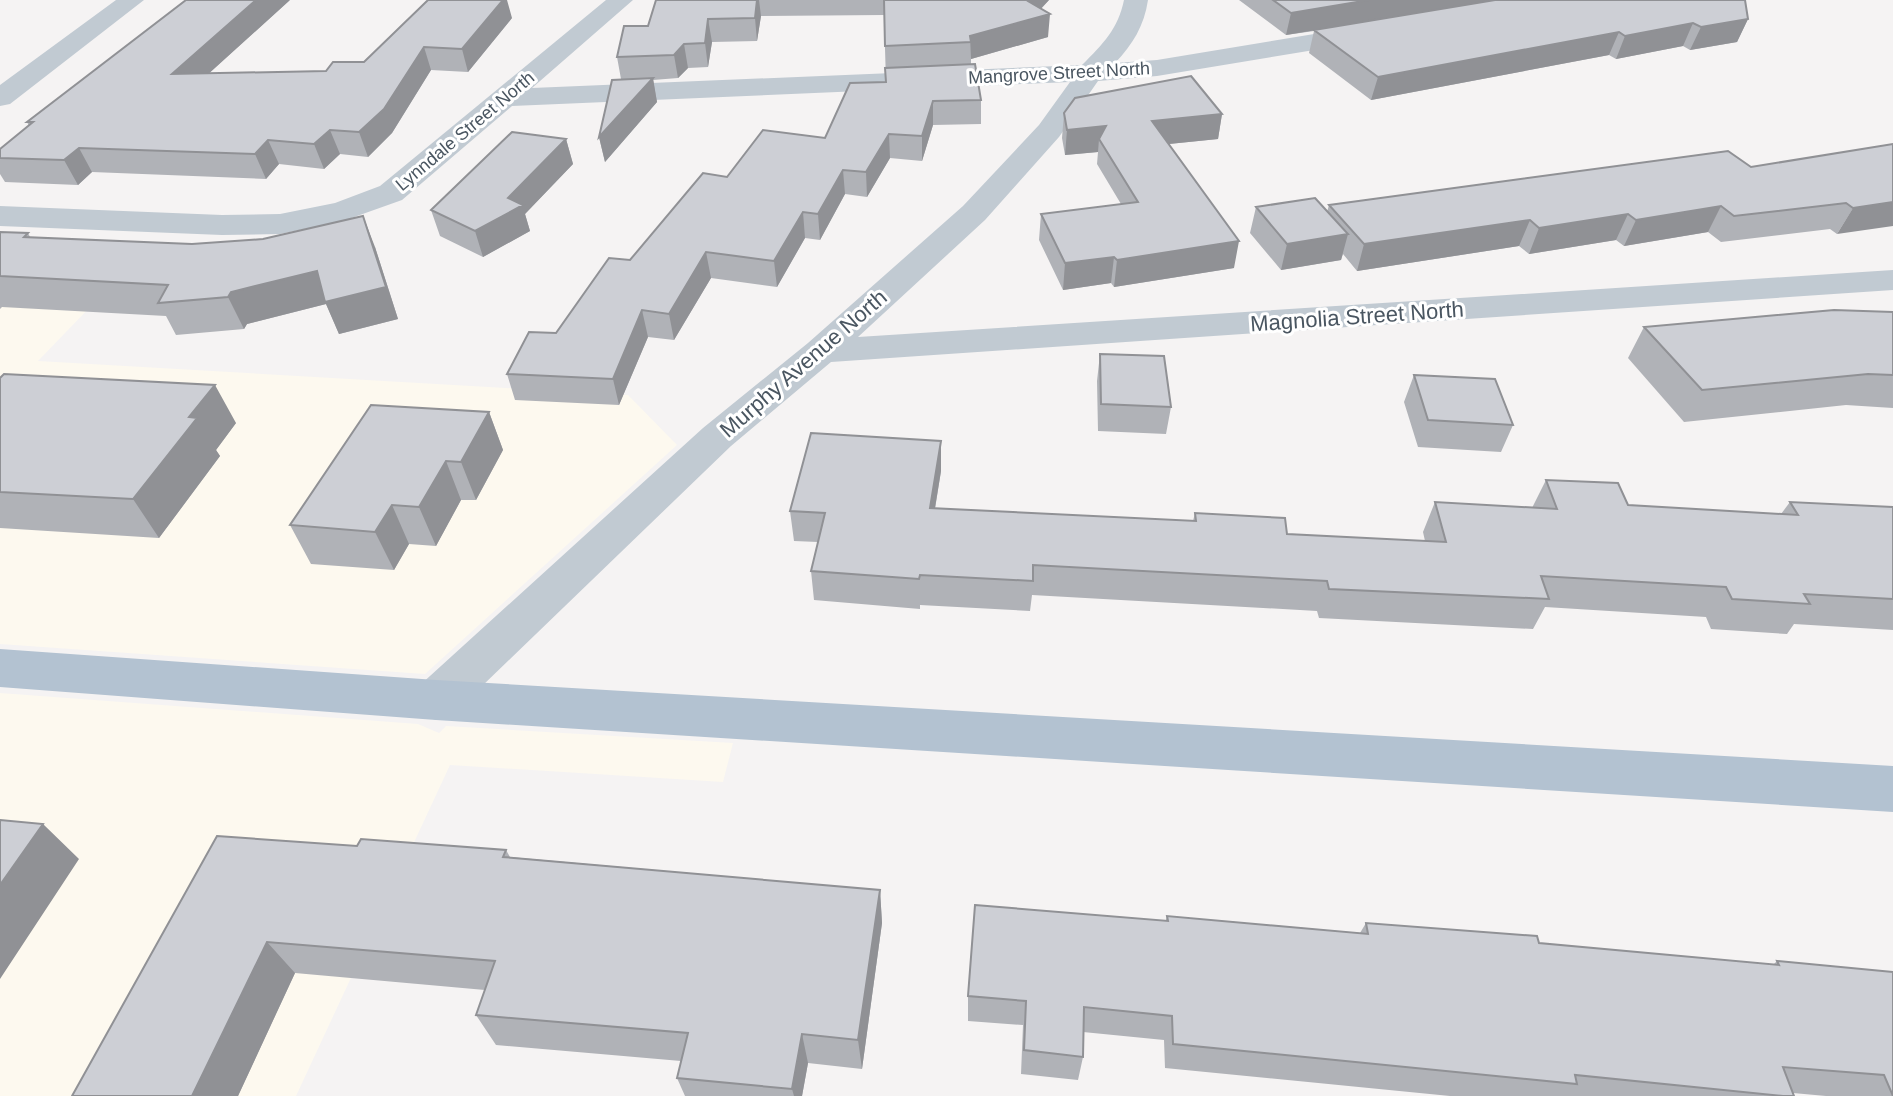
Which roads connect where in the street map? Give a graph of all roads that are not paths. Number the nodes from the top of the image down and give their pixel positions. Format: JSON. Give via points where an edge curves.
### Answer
{"nodes":[{"id":1,"x":132,"y":0,"type":"edge"},
{"id":2,"x":621,"y":0,"type":"edge"},
{"id":3,"x":1136,"y":0,"type":"edge"},
{"id":4,"x":1397,"y":28,"type":"edge"},
{"id":5,"x":1090,"y":73,"type":"junction"},
{"id":6,"x":3,"y":93,"type":"edge"},
{"id":7,"x":505,"y":98,"type":"junction"},
{"id":8,"x":0,"y":216,"type":"edge"},
{"id":9,"x":1893,"y":280,"type":"edge"},
{"id":10,"x":821,"y":351,"type":"junction"},
{"id":11,"x":0,"y":668,"type":"edge"},
{"id":12,"x":436,"y":700,"type":"junction"},
{"id":13,"x":1893,"y":789,"type":"edge"}],
"edges":[{"from":1,"to":6,"type":"street"},
{"from":2,"to":7,"type":"street","name":"Lynndale Street North"},
{"from":3,"to":5,"type":"street","name":"Murphy Avenue North","via":[[1132,21],[1118,44]]},
{"from":4,"to":5,"type":"street","name":"Mangrove Street North","via":[[1157,68]]},
{"from":5,"to":7,"type":"street","name":"Mangrove Street North"},
{"from":5,"to":10,"type":"street","name":"Murphy Avenue North","via":[[1049,131],[974,213]]},
{"from":7,"to":8,"type":"street","name":"Lynndale Street North","via":[[391,193],[343,211],[280,224],[222,225]]},
{"from":9,"to":10,"type":"street","name":"Magnolia Street North"},
{"from":10,"to":12,"type":"street","name":"Murphy Avenue North","via":[[717,437]]},
{"from":11,"to":12,"type":"main road"},
{"from":12,"to":13,"type":"main road"}]}
